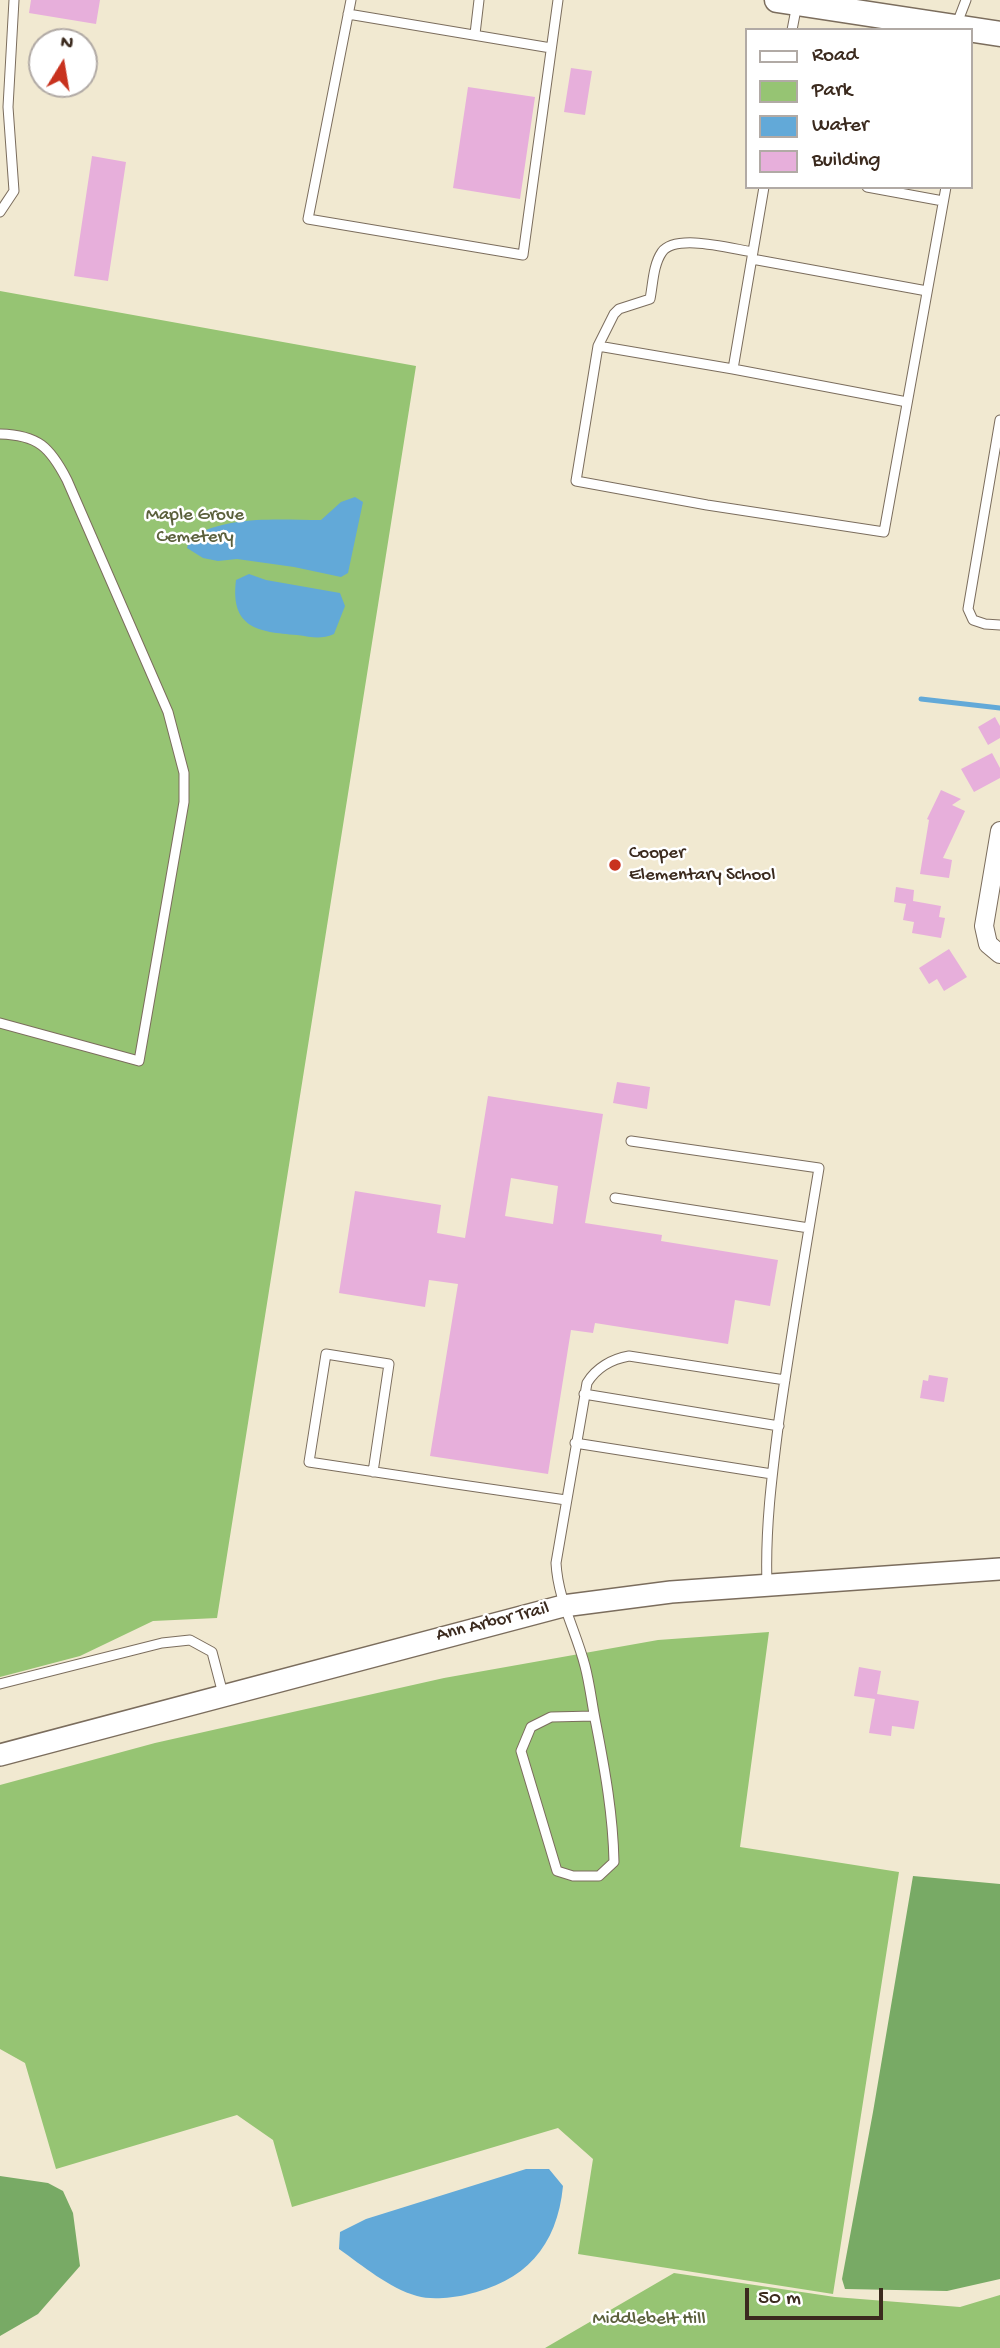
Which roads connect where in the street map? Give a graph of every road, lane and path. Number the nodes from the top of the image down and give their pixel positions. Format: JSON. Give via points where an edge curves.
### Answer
{"nodes":[{"id":1,"x":14,"y":0,"type":"edge"},
{"id":2,"x":351,"y":0,"type":"edge"},
{"id":3,"x":479,"y":0,"type":"edge"},
{"id":4,"x":558,"y":0,"type":"edge"},
{"id":5,"x":966,"y":0,"type":"edge"},
{"id":6,"x":787,"y":1,"type":"edge"},
{"id":7,"x":348,"y":14,"type":"junction"},
{"id":8,"x":792,"y":28,"type":"edge"},
{"id":9,"x":949,"y":28,"type":"edge"},
{"id":10,"x":967,"y":28,"type":"edge"},
{"id":11,"x":972,"y":31,"type":"edge"},
{"id":12,"x":475,"y":34,"type":"junction"},
{"id":13,"x":1000,"y":34,"type":"edge"},
{"id":14,"x":551,"y":48,"type":"junction"},
{"id":15,"x":764,"y":189,"type":"edge"},
{"id":16,"x":878,"y":189,"type":"edge"},
{"id":17,"x":946,"y":189,"type":"edge"},
{"id":18,"x":943,"y":201,"type":"junction"},
{"id":19,"x":0,"y":212,"type":"edge"},
{"id":20,"x":752,"y":255,"type":"junction"},
{"id":21,"x":927,"y":291,"type":"junction"},
{"id":22,"x":597,"y":346,"type":"junction"},
{"id":23,"x":733,"y":369,"type":"junction"},
{"id":24,"x":907,"y":402,"type":"junction"},
{"id":25,"x":1000,"y":419,"type":"edge"},
{"id":26,"x":0,"y":434,"type":"edge"},
{"id":27,"x":1000,"y":625,"type":"edge"},
{"id":28,"x":1000,"y":831,"type":"edge"},
{"id":29,"x":1000,"y":954,"type":"edge"},
{"id":30,"x":0,"y":1023,"type":"edge"},
{"id":31,"x":631,"y":1141,"type":"dead end"},
{"id":32,"x":615,"y":1198,"type":"dead end"},
{"id":33,"x":809,"y":1228,"type":"junction"},
{"id":34,"x":785,"y":1380,"type":"junction"},
{"id":35,"x":584,"y":1394,"type":"junction"},
{"id":36,"x":779,"y":1426,"type":"junction"},
{"id":37,"x":575,"y":1443,"type":"junction"},
{"id":38,"x":373,"y":1472,"type":"junction"},
{"id":39,"x":772,"y":1474,"type":"junction"},
{"id":40,"x":566,"y":1500,"type":"junction"},
{"id":41,"x":1000,"y":1569,"type":"edge"},
{"id":42,"x":767,"y":1584,"type":"junction"},
{"id":43,"x":563,"y":1606,"type":"junction"},
{"id":44,"x":0,"y":1684,"type":"edge"},
{"id":45,"x":223,"y":1694,"type":"junction"},
{"id":46,"x":594,"y":1716,"type":"junction"},
{"id":47,"x":0,"y":1755,"type":"edge"}],
"edges":[{"from":1,"to":19,"type":"lane","via":[[8,107],[14,191]]},
{"from":2,"to":7,"type":"lane"},
{"from":3,"to":12,"type":"lane"},
{"from":4,"to":14,"type":"lane"},
{"from":5,"to":10,"type":"lane"},
{"from":6,"to":8,"type":"lane"},
{"from":6,"to":9,"type":"main road"},
{"from":7,"to":12,"type":"lane"},
{"from":7,"to":14,"type":"lane","via":[[308,219],[523,255]]},
{"from":11,"to":13,"type":"main road"},
{"from":12,"to":14,"type":"lane"},
{"from":15,"to":20,"type":"lane"},
{"from":16,"to":18,"type":"lane"},
{"from":17,"to":18,"type":"lane"},
{"from":18,"to":21,"type":"lane"},
{"from":20,"to":21,"type":"lane"},
{"from":20,"to":22,"type":"lane","via":[[692,242],[664,249],[656,264],[650,299],[619,309]]},
{"from":20,"to":23,"type":"lane"},
{"from":21,"to":24,"type":"lane"},
{"from":22,"to":23,"type":"lane"},
{"from":22,"to":24,"type":"lane","via":[[576,481],[663,497],[884,532]]},
{"from":23,"to":24,"type":"lane"},
{"from":25,"to":27,"type":"lane","via":[[968,609],[973,620]]},
{"from":26,"to":30,"type":"lane","via":[[39,441],[55,456],[168,712],[184,773],[184,802],[139,1061]]},
{"from":28,"to":29,"type":"street","via":[[984,926],[988,944]]},
{"from":31,"to":33,"type":"lane","via":[[819,1168]]},
{"from":32,"to":33,"type":"lane"},
{"from":33,"to":34,"type":"lane"},
{"from":34,"to":35,"type":"lane","via":[[629,1356],[592,1374]]},
{"from":34,"to":36,"type":"lane"},
{"from":35,"to":36,"type":"lane"},
{"from":35,"to":37,"type":"lane"},
{"from":36,"to":39,"type":"lane"},
{"from":37,"to":39,"type":"lane"},
{"from":37,"to":40,"type":"lane"},
{"from":38,"to":38,"type":"lane","via":[[389,1364],[326,1354],[309,1462]]},
{"from":38,"to":40,"type":"lane"},
{"from":39,"to":42,"type":"lane","via":[[765,1545]]},
{"from":40,"to":43,"type":"lane","via":[[556,1563]]},
{"from":41,"to":42,"type":"street","name":"Ann Arbor Trail"},
{"from":42,"to":43,"type":"street","name":"Ann Arbor Trail"},
{"from":43,"to":45,"type":"street","name":"Ann Arbor Trail"},
{"from":43,"to":46,"type":"lane","via":[[585,1665]]},
{"from":44,"to":45,"type":"lane","via":[[190,1640],[212,1652]]},
{"from":45,"to":47,"type":"street","name":"Ann Arbor Trail"},
{"from":46,"to":46,"type":"lane","via":[[613,1825],[614,1862],[598,1876],[573,1876],[557,1871],[522,1751],[531,1727],[551,1717]]}]}
